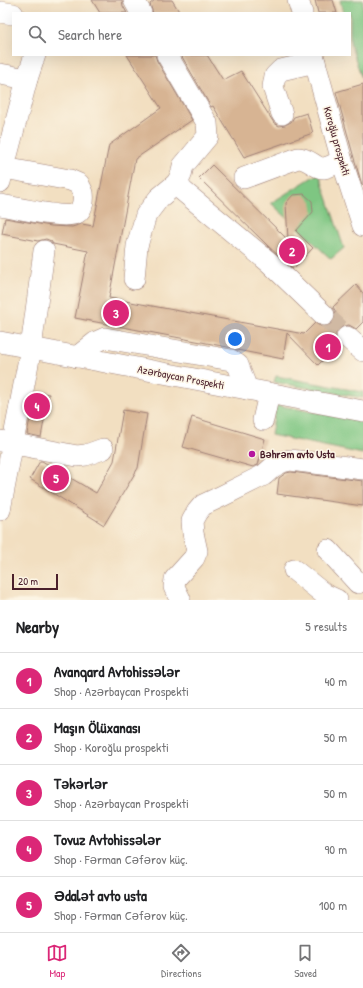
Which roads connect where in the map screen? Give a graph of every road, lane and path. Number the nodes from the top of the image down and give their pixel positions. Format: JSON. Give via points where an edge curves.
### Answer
{"nodes":[{"id":1,"x":134,"y":0,"type":"edge"},
{"id":2,"x":298,"y":0,"type":"edge"},
{"id":3,"x":0,"y":12,"type":"edge"},
{"id":4,"x":140,"y":12,"type":"edge"},
{"id":5,"x":302,"y":12,"type":"edge"},
{"id":6,"x":12,"y":14,"type":"edge"},
{"id":7,"x":35,"y":56,"type":"edge"},
{"id":8,"x":167,"y":56,"type":"edge"},
{"id":9,"x":314,"y":58,"type":"edge"},
{"id":10,"x":0,"y":74,"type":"edge"},
{"id":11,"x":27,"y":79,"type":"junction"},
{"id":12,"x":282,"y":114,"type":"dead end"},
{"id":13,"x":6,"y":139,"type":"edge"},
{"id":14,"x":342,"y":161,"type":"junction"},
{"id":15,"x":1,"y":175,"type":"edge"},
{"id":16,"x":244,"y":178,"type":"dead end"},
{"id":17,"x":177,"y":183,"type":"junction"},
{"id":18,"x":0,"y":205,"type":"edge"},
{"id":19,"x":362,"y":221,"type":"edge"},
{"id":20,"x":44,"y":251,"type":"dead end"},
{"id":21,"x":134,"y":279,"type":"dead end"},
{"id":22,"x":324,"y":315,"type":"tunnel mouth"},
{"id":23,"x":348,"y":337,"type":"tunnel mouth"},
{"id":24,"x":0,"y":342,"type":"edge"},
{"id":25,"x":31,"y":348,"type":"junction"},
{"id":26,"x":363,"y":352,"type":"edge"},
{"id":27,"x":269,"y":394,"type":"junction"},
{"id":28,"x":363,"y":411,"type":"edge"},
{"id":29,"x":263,"y":420,"type":"dead end"},
{"id":30,"x":6,"y":442,"type":"edge"},
{"id":31,"x":103,"y":449,"type":"dead end"},
{"id":32,"x":363,"y":469,"type":"edge"},
{"id":33,"x":0,"y":510,"type":"edge"},
{"id":34,"x":328,"y":550,"type":"dead end"},
{"id":35,"x":294,"y":570,"type":"dead end"},
{"id":36,"x":361,"y":581,"type":"edge"},
{"id":37,"x":180,"y":599,"type":"dead end"},
{"id":38,"x":337,"y":600,"type":"edge"},
{"id":39,"x":346,"y":600,"type":"edge"}],
"edges":[{"from":1,"to":4,"type":"street"},
{"from":2,"to":5,"type":"street"},
{"from":3,"to":6,"type":"street"},
{"from":7,"to":11,"type":"street"},
{"from":8,"to":17,"type":"street","via":[[207,123],[208,136],[183,166]]},
{"from":9,"to":12,"type":"street","via":[[281,70],[275,76],[273,87]]},
{"from":9,"to":14,"type":"street","name":"Koroğlu prospekti"},
{"from":10,"to":11,"type":"street"},
{"from":11,"to":13,"type":"street"},
{"from":13,"to":15,"type":"street"},
{"from":14,"to":16,"type":"street","via":[[323,168],[298,158]]},
{"from":14,"to":19,"type":"street","name":"Koroğlu prospekti"},
{"from":15,"to":18,"type":"street","via":[[70,180],[78,184],[83,193],[82,207],[77,213],[70,215],[48,214]]},
{"from":17,"to":21,"type":"street","via":[[159,198],[146,215],[138,246]]},
{"from":17,"to":22,"type":"street","via":[[183,191],[270,263]]},
{"from":20,"to":25,"type":"street"},
{"from":23,"to":26,"type":"street"},
{"from":24,"to":25,"type":"street","name":"Azərbaycan Prospekti"},
{"from":25,"to":27,"type":"street","name":"Azərbaycan Prospekti"},
{"from":25,"to":30,"type":"street"},
{"from":27,"to":28,"type":"street","name":"Azərbaycan Prospekti"},
{"from":27,"to":29,"type":"street"},
{"from":30,"to":31,"type":"street","via":[[77,456]]},
{"from":30,"to":33,"type":"street"},
{"from":32,"to":37,"type":"street","via":[[290,460],[203,505],[192,521],[197,551],[175,579],[174,587]]},
{"from":34,"to":36,"type":"street"},
{"from":35,"to":38,"type":"street","via":[[324,594]]},
{"from":36,"to":39,"type":"street","via":[[352,588]]}]}
